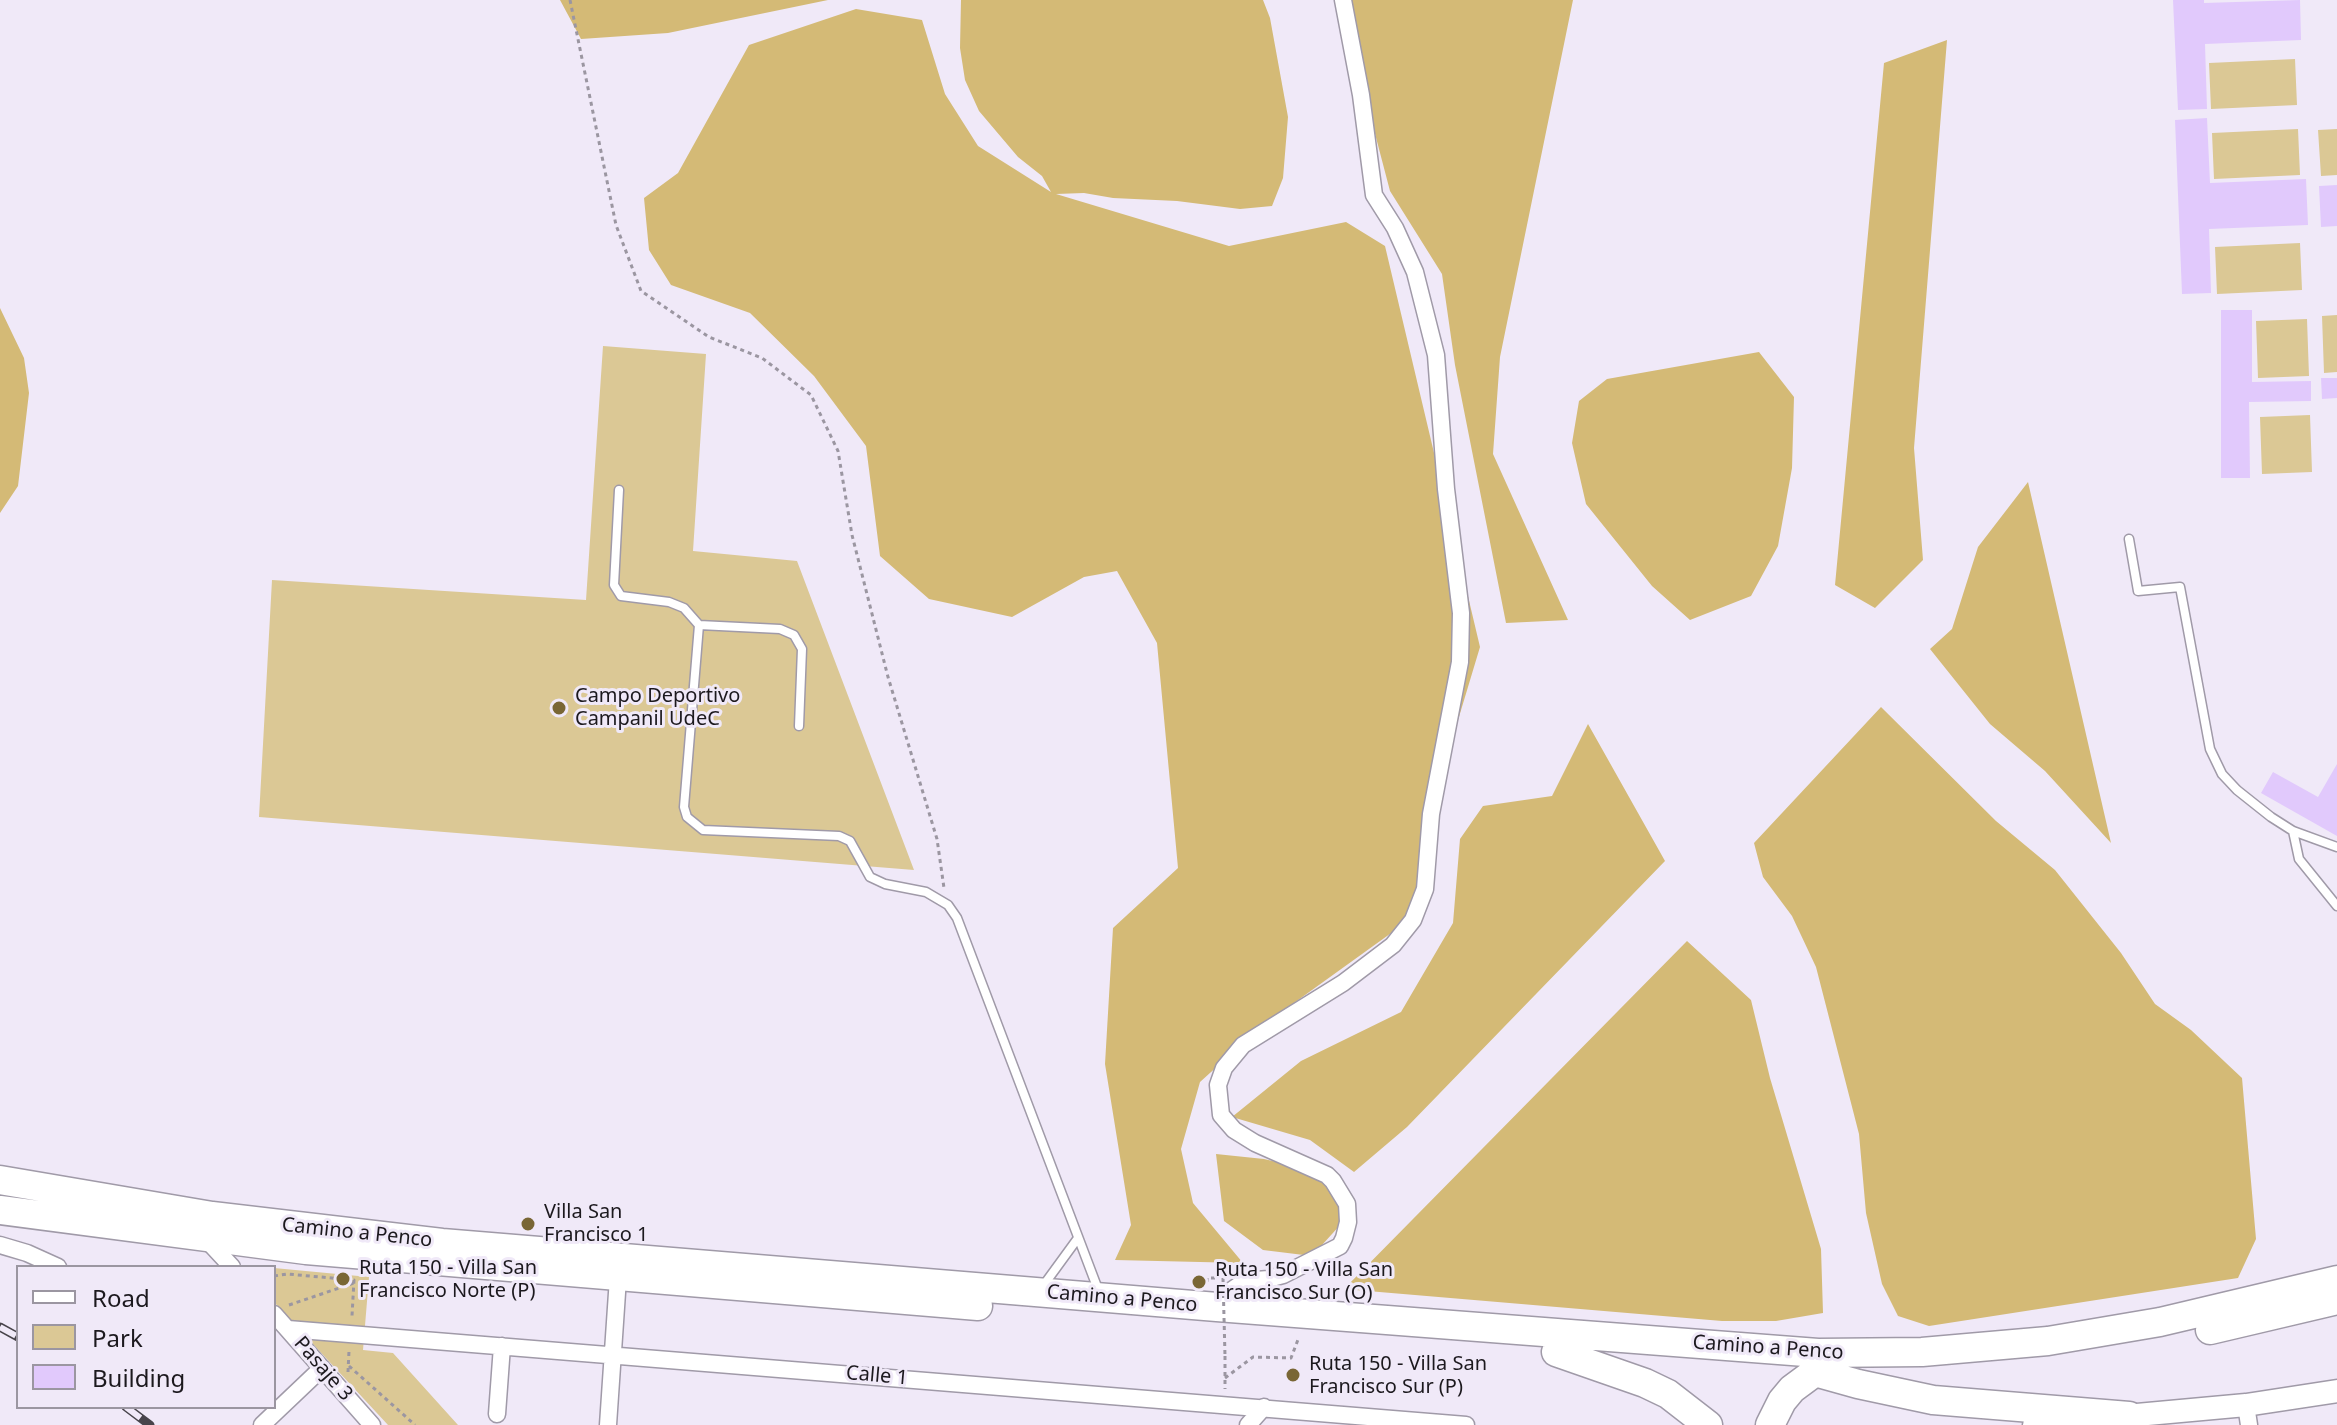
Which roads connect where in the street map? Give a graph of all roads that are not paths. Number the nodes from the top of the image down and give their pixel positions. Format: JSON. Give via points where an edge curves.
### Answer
{"nodes":[{"id":1,"x":1343,"y":0,"type":"edge"},
{"id":2,"x":619,"y":490,"type":"dead end"},
{"id":3,"x":2129,"y":539,"type":"dead end"},
{"id":4,"x":699,"y":625,"type":"junction"},
{"id":5,"x":799,"y":726,"type":"dead end"},
{"id":6,"x":2293,"y":831,"type":"junction"},
{"id":7,"x":2337,"y":847,"type":"edge"},
{"id":8,"x":2337,"y":906,"type":"edge"},
{"id":9,"x":0,"y":1180,"type":"edge"},
{"id":10,"x":0,"y":1210,"type":"edge"},
{"id":11,"x":206,"y":1238,"type":"junction"},
{"id":12,"x":1078,"y":1238,"type":"junction"},
{"id":13,"x":0,"y":1245,"type":"edge"},
{"id":14,"x":53,"y":1265,"type":"edge"},
{"id":15,"x":230,"y":1265,"type":"edge"},
{"id":16,"x":618,"y":1278,"type":"junction"},
{"id":17,"x":2337,"y":1280,"type":"edge"},
{"id":18,"x":1039,"y":1292,"type":"junction"},
{"id":19,"x":1100,"y":1297,"type":"junction"},
{"id":20,"x":2337,"y":1300,"type":"edge"},
{"id":21,"x":1217,"y":1307,"type":"junction"},
{"id":22,"x":278,"y":1310,"type":"edge"},
{"id":23,"x":288,"y":1329,"type":"junction"},
{"id":24,"x":502,"y":1346,"type":"junction"},
{"id":25,"x":1556,"y":1352,"type":"junction"},
{"id":26,"x":613,"y":1355,"type":"junction"},
{"id":27,"x":322,"y":1368,"type":"junction"},
{"id":28,"x":1815,"y":1372,"type":"junction"},
{"id":29,"x":2337,"y":1391,"type":"edge"},
{"id":30,"x":1264,"y":1407,"type":"junction"},
{"id":31,"x":497,"y":1414,"type":"dead end"},
{"id":32,"x":2248,"y":1415,"type":"edge"},
{"id":33,"x":2139,"y":1419,"type":"edge"},
{"id":34,"x":1397,"y":1422,"type":"edge"},
{"id":35,"x":2048,"y":1424,"type":"edge"},
{"id":36,"x":262,"y":1425,"type":"edge"},
{"id":37,"x":372,"y":1425,"type":"edge"},
{"id":38,"x":608,"y":1425,"type":"edge"},
{"id":39,"x":1248,"y":1425,"type":"edge"},
{"id":40,"x":1466,"y":1425,"type":"edge"},
{"id":41,"x":1708,"y":1425,"type":"edge"},
{"id":42,"x":1770,"y":1425,"type":"edge"}],
"edges":[{"from":1,"to":21,"type":"street","via":[[1374,195],[1415,272],[1436,355],[1461,613],[1460,662],[1431,814],[1425,889],[1413,920],[1393,945],[1343,983],[1243,1045],[1218,1085],[1221,1115],[1234,1130],[1333,1181],[1347,1204],[1344,1238],[1340,1246],[1283,1275],[1245,1281]]},
{"from":2,"to":4,"type":"lane","via":[[614,585],[621,596],[684,608]]},
{"from":3,"to":6,"type":"lane","via":[[2138,591],[2180,587],[2210,749],[2222,774]]},
{"from":4,"to":5,"type":"lane","via":[[780,629],[794,635],[802,649]]},
{"from":4,"to":12,"type":"lane","via":[[684,807],[690,821],[703,830],[839,836],[850,841],[870,877],[926,892],[946,904],[957,918]]},
{"from":6,"to":7,"type":"lane"},
{"from":6,"to":8,"type":"lane","via":[[2299,859]]},
{"from":9,"to":18,"type":"highway","name":"Camino a Penco","via":[[212,1216],[365,1235]]},
{"from":10,"to":11,"type":"highway","name":"Camino a Penco"},
{"from":11,"to":15,"type":"street"},
{"from":11,"to":16,"type":"highway","name":"Camino a Penco"},
{"from":12,"to":18,"type":"lane"},
{"from":12,"to":19,"type":"lane"},
{"from":13,"to":14,"type":"street"},
{"from":16,"to":25,"type":"highway","name":"Camino a Penco"},
{"from":16,"to":26,"type":"street"},
{"from":17,"to":21,"type":"highway","name":"Camino a Penco","via":[[2100,1333],[1995,1347],[1882,1353]]},
{"from":18,"to":19,"type":"highway","name":"Camino a Penco"},
{"from":19,"to":21,"type":"highway","name":"Camino a Penco"},
{"from":20,"to":28,"type":"highway","name":"Camino a Penco","via":[[2198,1333],[2060,1357],[1920,1371]]},
{"from":22,"to":23,"type":"street","name":"Pasaje 3"},
{"from":23,"to":24,"type":"street","name":"Calle 1"},
{"from":23,"to":27,"type":"street","name":"Pasaje 3"},
{"from":24,"to":26,"type":"street","name":"Calle 1"},
{"from":24,"to":31,"type":"street"},
{"from":25,"to":28,"type":"highway","name":"Camino a Penco"},
{"from":25,"to":41,"type":"highway","via":[[1645,1383]]},
{"from":26,"to":30,"type":"street","name":"Calle 1"},
{"from":26,"to":38,"type":"street"},
{"from":27,"to":36,"type":"street"},
{"from":27,"to":37,"type":"street","name":"Pasaje 3"},
{"from":28,"to":33,"type":"highway","via":[[1933,1400]]},
{"from":28,"to":42,"type":"highway","via":[[1782,1401]]},
{"from":29,"to":32,"type":"street"},
{"from":30,"to":34,"type":"street","name":"Calle 1"},
{"from":30,"to":39,"type":"street"},
{"from":32,"to":33,"type":"street"},
{"from":33,"to":35,"type":"street"},
{"from":34,"to":40,"type":"street","name":"Calle 1"}]}
